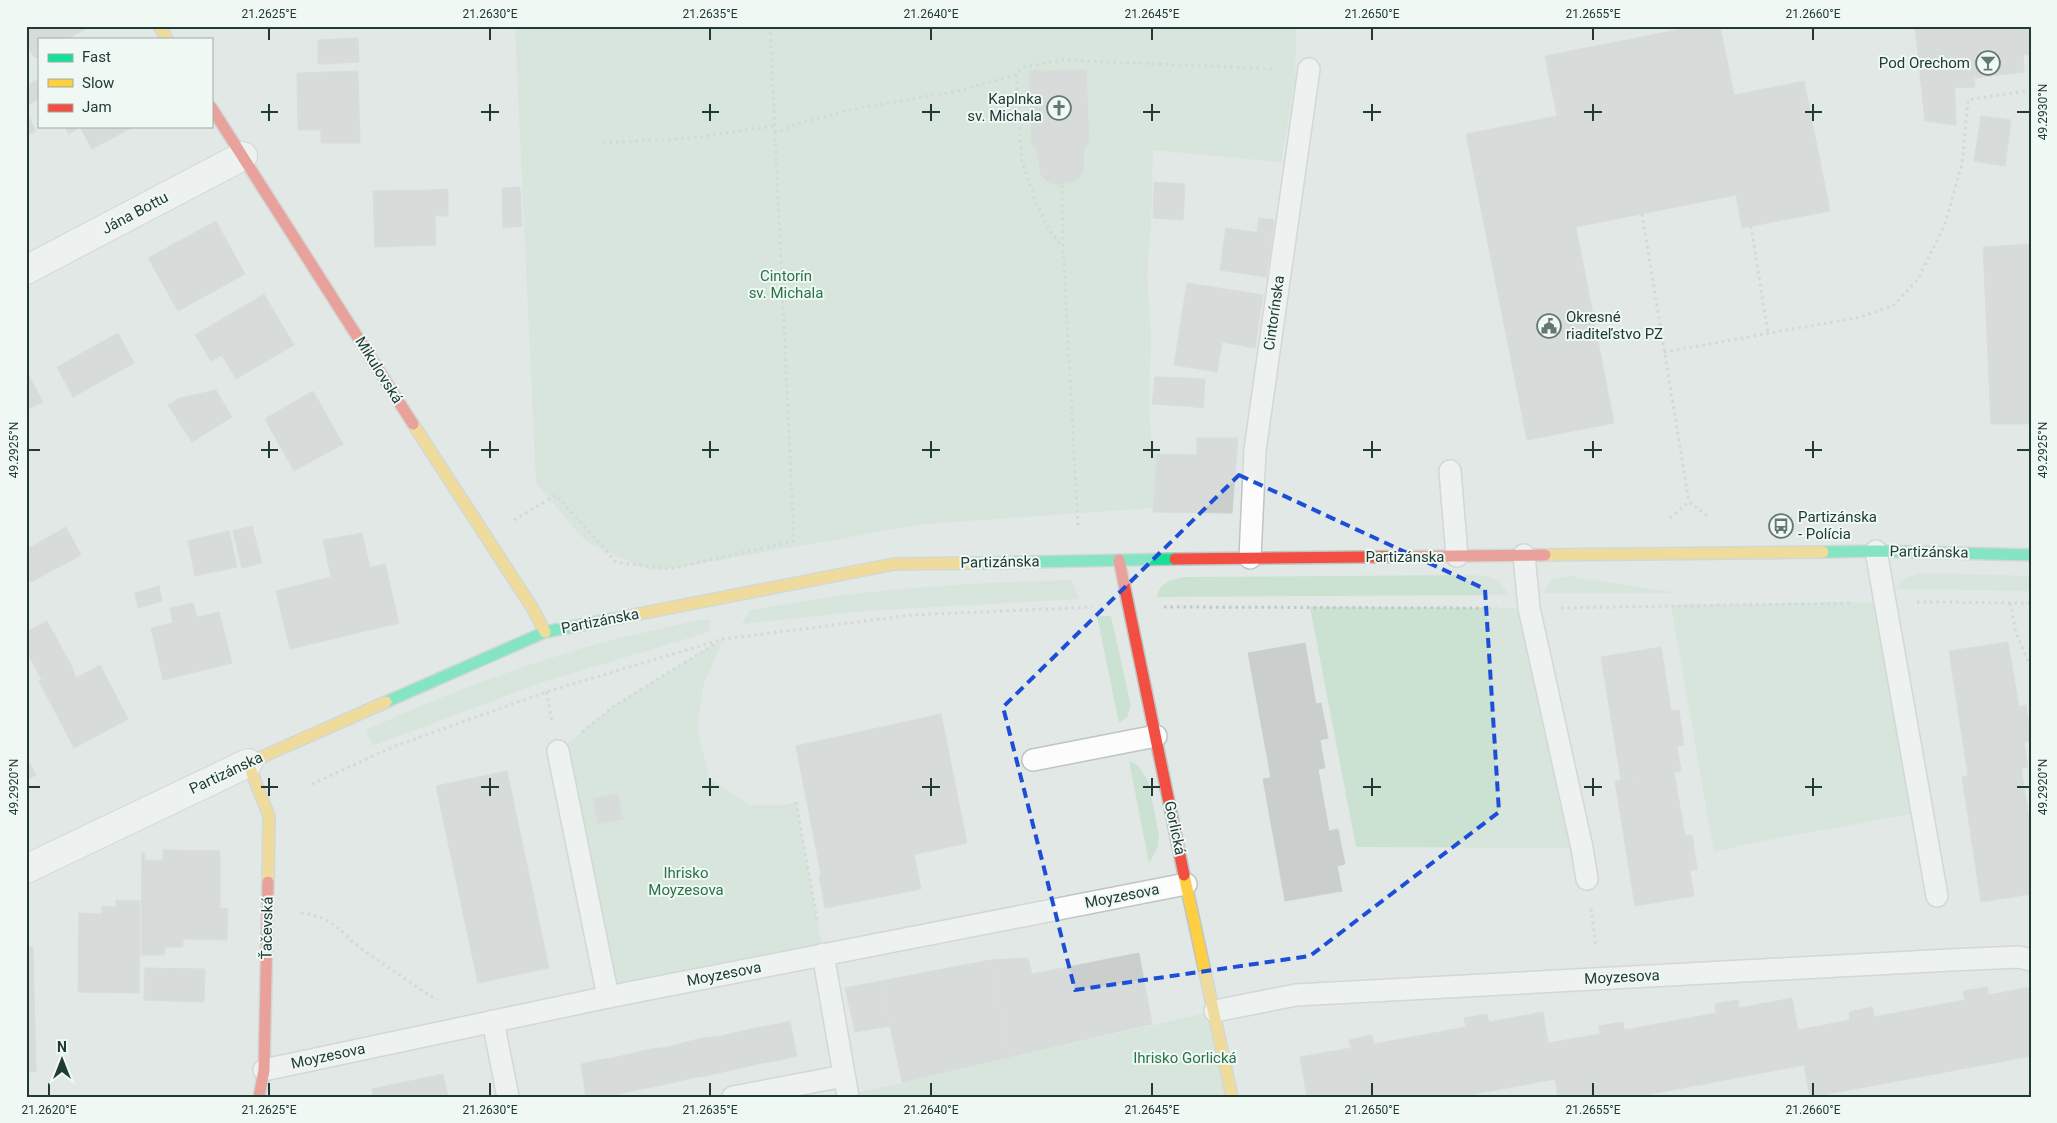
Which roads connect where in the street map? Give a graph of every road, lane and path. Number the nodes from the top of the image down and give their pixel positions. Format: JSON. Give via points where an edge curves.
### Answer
{"nodes":[{"id":1,"x":159,"y":26,"type":"edge"},
{"id":2,"x":770,"y":26,"type":"edge"},
{"id":3,"x":166,"y":38,"type":"edge"},
{"id":4,"x":1309,"y":68,"type":"joint"},
{"id":5,"x":1016,"y":75,"type":"junction"},
{"id":6,"x":2031,"y":90,"type":"edge"},
{"id":7,"x":212,"y":109,"type":"edge"},
{"id":8,"x":774,"y":126,"type":"junction"},
{"id":9,"x":775,"y":133,"type":"junction"},
{"id":10,"x":603,"y":143,"type":"dead end"},
{"id":11,"x":243,"y":156,"type":"junction"},
{"id":12,"x":1062,"y":184,"type":"dead end"},
{"id":13,"x":1642,"y":214,"type":"dead end"},
{"id":14,"x":1751,"y":226,"type":"dead end"},
{"id":15,"x":1062,"y":247,"type":"junction"},
{"id":16,"x":26,"y":270,"type":"edge"},
{"id":17,"x":1768,"y":334,"type":"junction"},
{"id":18,"x":1664,"y":352,"type":"junction"},
{"id":19,"x":1450,"y":470,"type":"dead end"},
{"id":20,"x":1688,"y":502,"type":"junction"},
{"id":21,"x":514,"y":520,"type":"dead end"},
{"id":22,"x":1666,"y":521,"type":"dead end"},
{"id":23,"x":1715,"y":522,"type":"dead end"},
{"id":24,"x":1079,"y":532,"type":"dead end"},
{"id":25,"x":1876,"y":551,"type":"junction"},
{"id":26,"x":1524,"y":555,"type":"junction"},
{"id":27,"x":2031,"y":555,"type":"edge"},
{"id":28,"x":1457,"y":556,"type":"junction"},
{"id":29,"x":1250,"y":558,"type":"junction"},
{"id":30,"x":1120,"y":560,"type":"junction"},
{"id":31,"x":1916,"y":602,"type":"dead end"},
{"id":32,"x":2010,"y":603,"type":"junction"},
{"id":33,"x":2031,"y":603,"type":"edge"},
{"id":34,"x":1092,"y":608,"type":"dead end"},
{"id":35,"x":545,"y":632,"type":"junction"},
{"id":36,"x":723,"y":639,"type":"junction"},
{"id":37,"x":2031,"y":667,"type":"edge"},
{"id":38,"x":1156,"y":736,"type":"junction"},
{"id":39,"x":558,"y":751,"type":"joint"},
{"id":40,"x":1033,"y":760,"type":"dead end"},
{"id":41,"x":248,"y":763,"type":"junction"},
{"id":42,"x":312,"y":784,"type":"dead end"},
{"id":43,"x":796,"y":802,"type":"dead end"},
{"id":44,"x":26,"y":869,"type":"edge"},
{"id":45,"x":1587,"y":879,"type":"joint"},
{"id":46,"x":1186,"y":884,"type":"junction"},
{"id":47,"x":1937,"y":896,"type":"dead end"},
{"id":48,"x":296,"y":912,"type":"dead end"},
{"id":49,"x":823,"y":954,"type":"junction"},
{"id":50,"x":2031,"y":960,"type":"edge"},
{"id":51,"x":1600,"y":978,"type":"junction"},
{"id":52,"x":608,"y":997,"type":"junction"},
{"id":53,"x":1215,"y":1012,"type":"junction"},
{"id":54,"x":493,"y":1021,"type":"junction"},
{"id":55,"x":468,"y":1026,"type":"junction"},
{"id":56,"x":264,"y":1070,"type":"junction"},
{"id":57,"x":844,"y":1076,"type":"junction"},
{"id":58,"x":259,"y":1097,"type":"edge"},
{"id":59,"x":508,"y":1097,"type":"edge"},
{"id":60,"x":733,"y":1097,"type":"edge"},
{"id":61,"x":848,"y":1097,"type":"edge"},
{"id":62,"x":1232,"y":1097,"type":"edge"}],
"edges":[{"from":1,"to":3,"type":"street"},
{"from":2,"to":8,"type":"path"},
{"from":4,"to":5,"type":"path","via":[[1063,60],[1023,66]]},
{"from":4,"to":29,"type":"lane","name":"Cintorínska","via":[[1255,450]]},
{"from":5,"to":9,"type":"path","via":[[958,92],[850,110]]},
{"from":5,"to":15,"type":"path","via":[[1022,162],[1049,230]]},
{"from":6,"to":17,"type":"path","via":[[1968,100],[1962,164],[1945,224],[1918,279],[1894,305],[1862,317]]},
{"from":7,"to":11,"type":"street","name":"Mikulovská"},
{"from":8,"to":9,"type":"path"},
{"from":8,"to":10,"type":"path","via":[[692,138]]},
{"from":9,"to":21,"type":"path","via":[[794,541],[669,569],[616,562],[556,495]]},
{"from":11,"to":16,"type":"street","name":"Jána Bottu"},
{"from":11,"to":35,"type":"street","name":"Mikulovská"},
{"from":12,"to":15,"type":"path"},
{"from":13,"to":18,"type":"path"},
{"from":14,"to":17,"type":"path"},
{"from":15,"to":24,"type":"path"},
{"from":17,"to":18,"type":"path"},
{"from":18,"to":20,"type":"path"},
{"from":19,"to":28,"type":"lane"},
{"from":20,"to":22,"type":"path"},
{"from":20,"to":23,"type":"path"},
{"from":25,"to":26,"type":"street","name":"Partizánska"},
{"from":25,"to":27,"type":"street","name":"Partizánska"},
{"from":25,"to":47,"type":"lane"},
{"from":26,"to":28,"type":"street","name":"Partizánska"},
{"from":26,"to":45,"type":"lane","via":[[1529,608]]},
{"from":28,"to":29,"type":"street","name":"Partizánska"},
{"from":29,"to":30,"type":"street","name":"Partizánska"},
{"from":30,"to":35,"type":"street","name":"Partizánska","via":[[894,564]]},
{"from":30,"to":38,"type":"street","name":"Gorlická"},
{"from":31,"to":32,"type":"path"},
{"from":32,"to":33,"type":"path"},
{"from":32,"to":37,"type":"path","via":[[2016,633]]},
{"from":34,"to":36,"type":"path","via":[[912,615]]},
{"from":35,"to":41,"type":"street","name":"Partizánska"},
{"from":36,"to":39,"type":"path","via":[[614,706]]},
{"from":36,"to":42,"type":"path","via":[[546,692],[395,746]]},
{"from":38,"to":40,"type":"lane"},
{"from":38,"to":46,"type":"street","name":"Gorlická"},
{"from":39,"to":52,"type":"lane"},
{"from":41,"to":44,"type":"street","name":"Partizánska"},
{"from":41,"to":56,"type":"street","name":"Ťačevská","via":[[269,816]]},
{"from":43,"to":49,"type":"path"},
{"from":45,"to":51,"type":"path"},
{"from":46,"to":49,"type":"lane","name":"Moyzesova"},
{"from":46,"to":53,"type":"street","name":"Gorlická"},
{"from":48,"to":55,"type":"path","via":[[316,915],[336,924],[360,947],[442,1003]]},
{"from":49,"to":52,"type":"lane","name":"Moyzesova"},
{"from":49,"to":57,"type":"lane"},
{"from":50,"to":51,"type":"lane","name":"Moyzesova","via":[[2019,957]]},
{"from":51,"to":53,"type":"lane","name":"Moyzesova","via":[[1296,995]]},
{"from":52,"to":54,"type":"lane","name":"Moyzesova"},
{"from":53,"to":62,"type":"street","name":"Gorlická"},
{"from":54,"to":55,"type":"lane","name":"Moyzesova"},
{"from":54,"to":59,"type":"lane"},
{"from":55,"to":56,"type":"lane","name":"Moyzesova"},
{"from":56,"to":58,"type":"street","name":"Ťačevská"},
{"from":57,"to":60,"type":"lane"},
{"from":57,"to":61,"type":"lane"}]}
